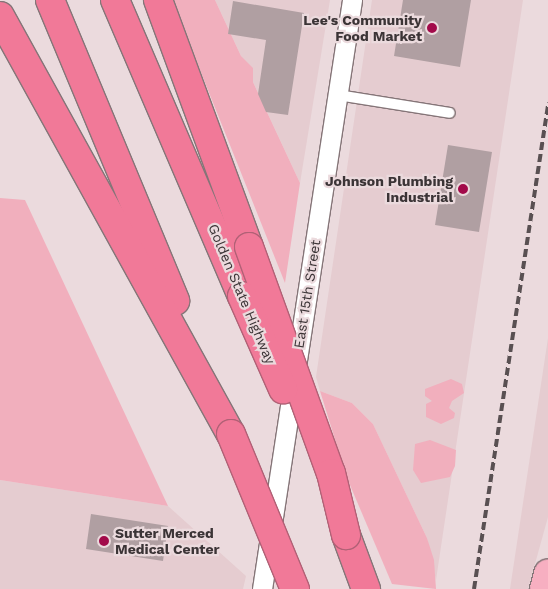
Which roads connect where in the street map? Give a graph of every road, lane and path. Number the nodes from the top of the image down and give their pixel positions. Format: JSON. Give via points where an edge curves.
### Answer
{"nodes":[{"id":1,"x":50,"y":0,"type":"edge"},
{"id":2,"x":115,"y":0,"type":"edge"},
{"id":3,"x":158,"y":0,"type":"edge"},
{"id":4,"x":352,"y":0,"type":"edge"},
{"id":5,"x":0,"y":16,"type":"edge"},
{"id":6,"x":338,"y":95,"type":"junction"},
{"id":7,"x":450,"y":113,"type":"dead end"},
{"id":8,"x":231,"y":434,"type":"junction"},
{"id":9,"x":346,"y":535,"type":"junction"},
{"id":10,"x":548,"y":574,"type":"edge"},
{"id":11,"x":262,"y":589,"type":"edge"},
{"id":12,"x":295,"y":589,"type":"edge"},
{"id":13,"x":366,"y":589,"type":"edge"},
{"id":14,"x":544,"y":589,"type":"edge"}],
"edges":[{"from":1,"to":8,"type":"highway"},
{"from":2,"to":9,"type":"highway","name":"Golden State Highway","bridge":true},
{"from":3,"to":9,"type":"highway","bridge":true,"via":[[331,473]]},
{"from":4,"to":6,"type":"street","name":"East 15th Street"},
{"from":5,"to":8,"type":"highway"},
{"from":6,"to":7,"type":"lane"},
{"from":6,"to":11,"type":"street","name":"East 15th Street"},
{"from":8,"to":12,"type":"highway","bridge":true},
{"from":9,"to":13,"type":"highway","name":"Golden State Highway"},
{"from":10,"to":14,"type":"main road"}]}
